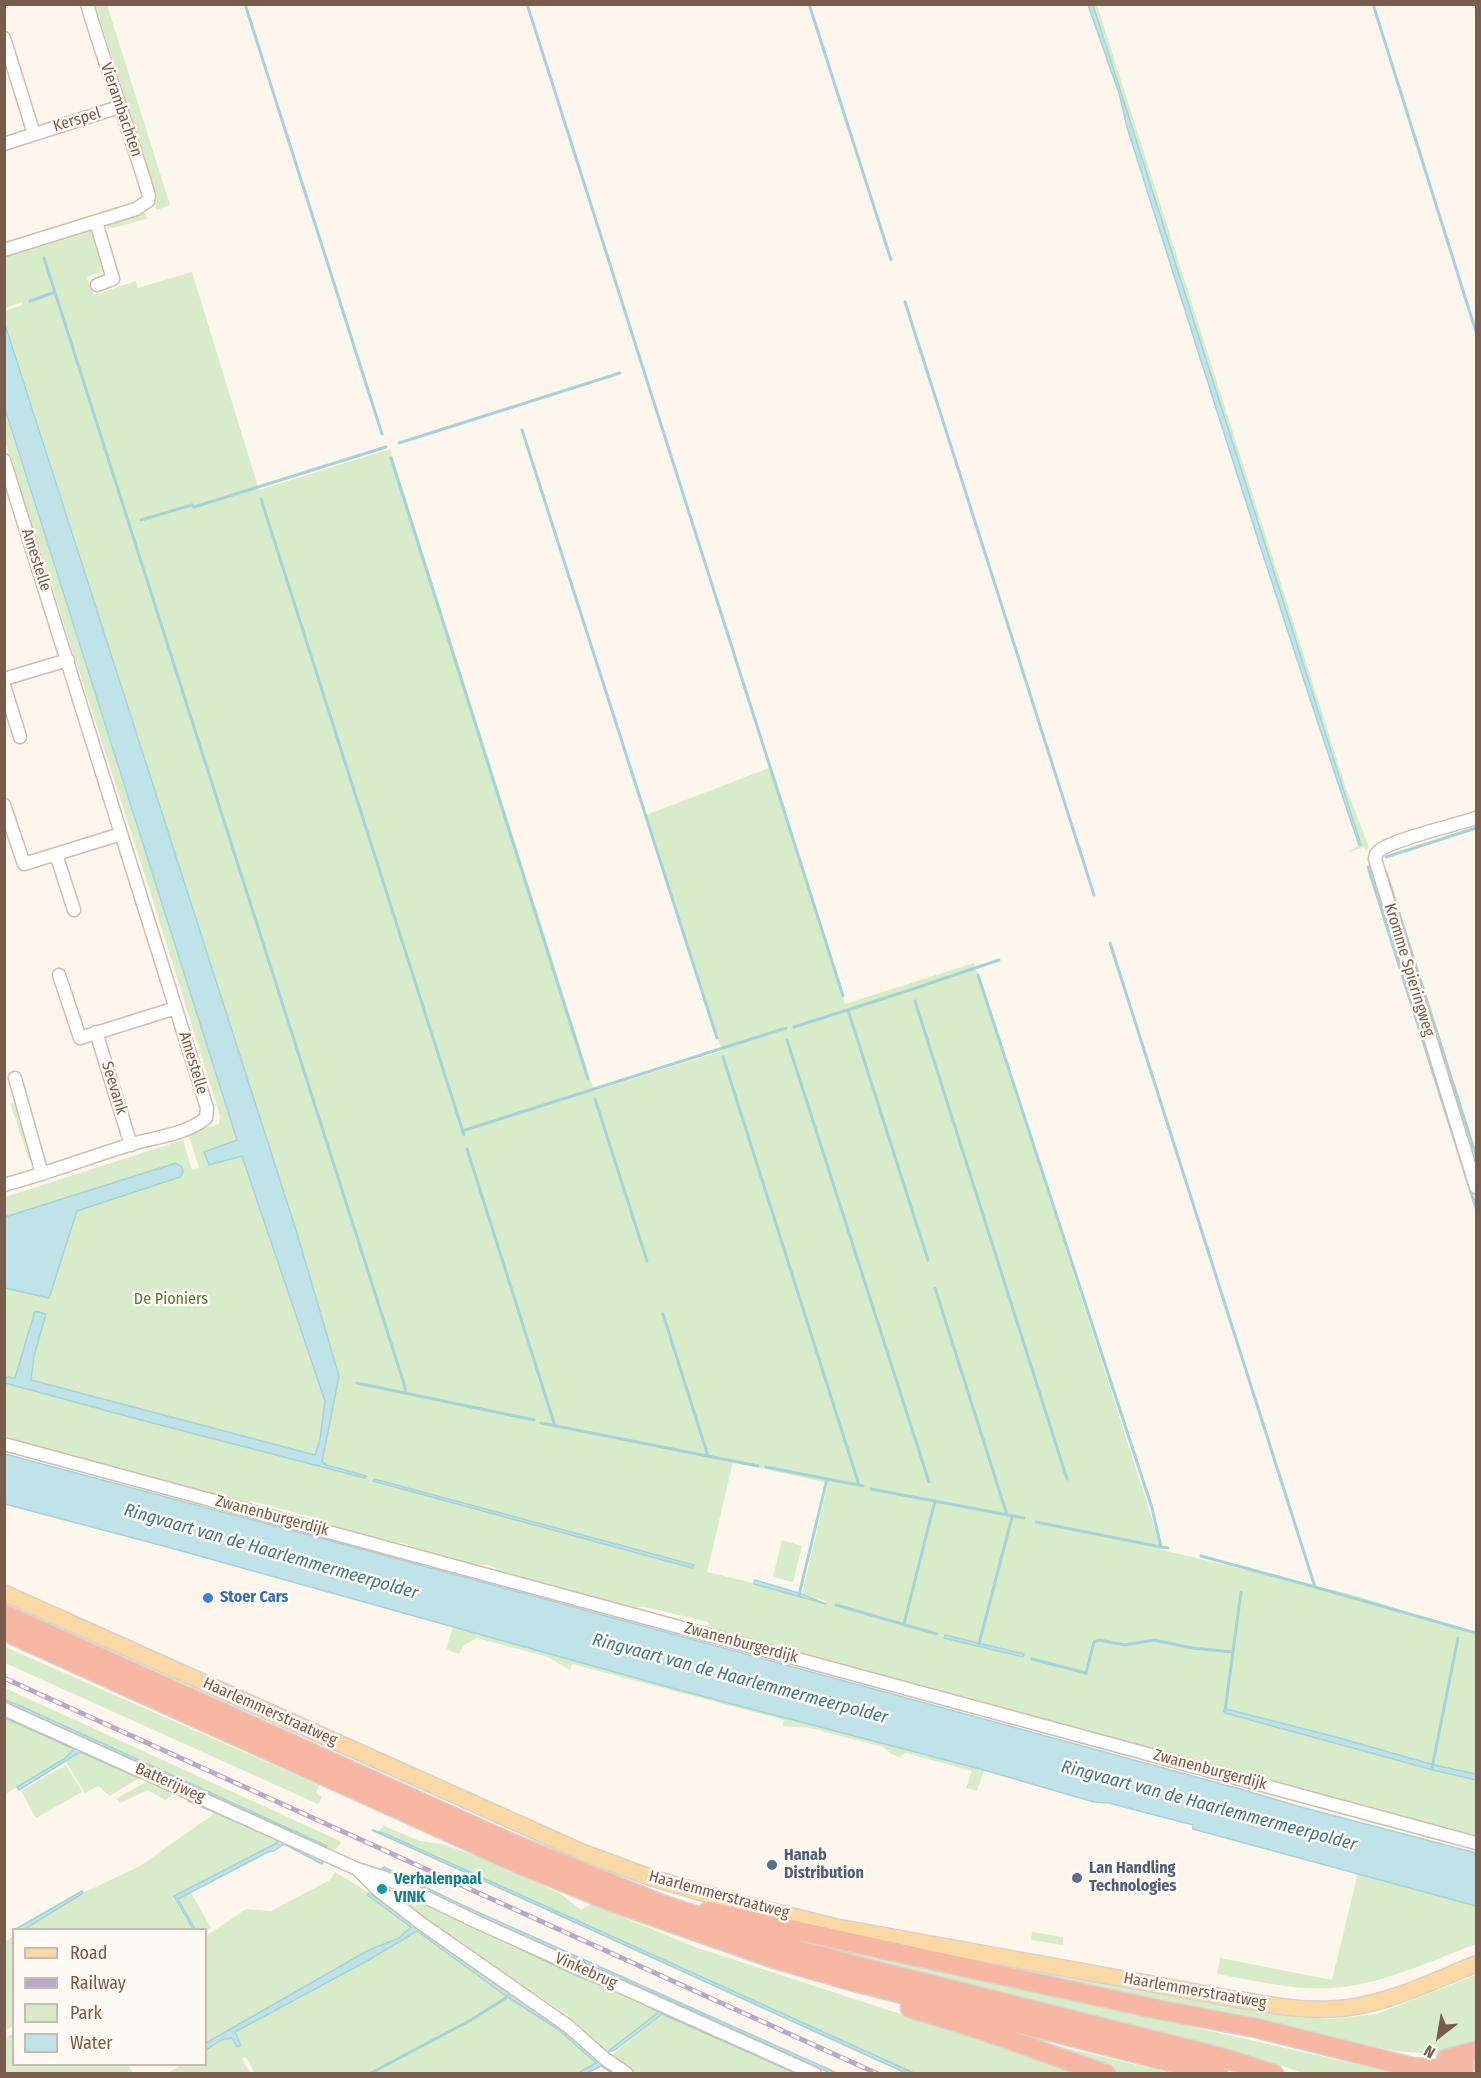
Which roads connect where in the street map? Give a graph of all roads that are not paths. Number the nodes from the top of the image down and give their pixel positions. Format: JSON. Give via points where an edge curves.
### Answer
{"nodes":[{"id":1,"x":87,"y":4,"type":"edge"},
{"id":2,"x":4,"y":38,"type":"edge"},
{"id":3,"x":120,"y":107,"type":"junction"},
{"id":4,"x":34,"y":134,"type":"junction"},
{"id":5,"x":4,"y":144,"type":"edge"},
{"id":6,"x":96,"y":222,"type":"junction"},
{"id":7,"x":4,"y":250,"type":"edge"},
{"id":8,"x":97,"y":285,"type":"dead end"},
{"id":9,"x":4,"y":460,"type":"edge"},
{"id":10,"x":8,"y":487,"type":"edge"},
{"id":11,"x":68,"y":660,"type":"junction"},
{"id":12,"x":4,"y":679,"type":"edge"},
{"id":13,"x":4,"y":685,"type":"edge"},
{"id":14,"x":20,"y":737,"type":"dead end"},
{"id":15,"x":4,"y":805,"type":"edge"},
{"id":16,"x":1476,"y":818,"type":"edge"},
{"id":17,"x":121,"y":834,"type":"junction"},
{"id":18,"x":56,"y":854,"type":"junction"},
{"id":19,"x":74,"y":910,"type":"dead end"},
{"id":20,"x":59,"y":975,"type":"dead end"},
{"id":21,"x":176,"y":1008,"type":"junction"},
{"id":22,"x":96,"y":1032,"type":"junction"},
{"id":23,"x":15,"y":1078,"type":"dead end"},
{"id":24,"x":131,"y":1144,"type":"junction"},
{"id":25,"x":42,"y":1174,"type":"junction"},
{"id":26,"x":4,"y":1185,"type":"edge"},
{"id":27,"x":1476,"y":1187,"type":"edge"},
{"id":28,"x":4,"y":1444,"type":"edge"},
{"id":29,"x":4,"y":1593,"type":"edge"},
{"id":30,"x":4,"y":1614,"type":"edge"},
{"id":31,"x":4,"y":1630,"type":"edge"},
{"id":32,"x":4,"y":1709,"type":"edge"},
{"id":33,"x":1476,"y":1843,"type":"edge"},
{"id":34,"x":335,"y":1858,"type":"joint"},
{"id":35,"x":357,"y":1869,"type":"junction"},
{"id":36,"x":664,"y":1905,"type":"junction"},
{"id":37,"x":1476,"y":1964,"type":"edge"},
{"id":38,"x":851,"y":1981,"type":"junction"},
{"id":39,"x":1476,"y":2051,"type":"edge"},
{"id":40,"x":1390,"y":2062,"type":"junction"},
{"id":41,"x":1464,"y":2067,"type":"edge"},
{"id":42,"x":627,"y":2073,"type":"edge"},
{"id":43,"x":815,"y":2073,"type":"edge"},
{"id":44,"x":1106,"y":2073,"type":"edge"},
{"id":45,"x":1218,"y":2073,"type":"edge"},
{"id":46,"x":1274,"y":2073,"type":"edge"}],
"edges":[{"from":1,"to":3,"type":"street","name":"Vierambachten"},
{"from":2,"to":4,"type":"street","name":"Kerspel"},
{"from":3,"to":4,"type":"street","name":"Kerspel"},
{"from":3,"to":6,"type":"street","name":"Vierambachten","via":[[148,201],[144,206]]},
{"from":4,"to":5,"type":"street","name":"Kerspel"},
{"from":6,"to":7,"type":"street"},
{"from":6,"to":8,"type":"street","via":[[113,279]]},
{"from":9,"to":10,"type":"street","name":"Amestelle"},
{"from":10,"to":11,"type":"street","name":"Amestelle"},
{"from":11,"to":12,"type":"street"},
{"from":11,"to":17,"type":"street","name":"Amestelle"},
{"from":13,"to":14,"type":"street"},
{"from":15,"to":18,"type":"street","via":[[24,864]]},
{"from":16,"to":27,"type":"street","name":"Kromme Spieringweg","via":[[1400,841],[1379,851],[1375,859]]},
{"from":17,"to":18,"type":"street"},
{"from":17,"to":21,"type":"street","name":"Amestelle"},
{"from":18,"to":19,"type":"street"},
{"from":20,"to":22,"type":"street","via":[[80,1038]]},
{"from":21,"to":22,"type":"street"},
{"from":21,"to":24,"type":"street","name":"Amestelle","via":[[207,1108],[206,1118],[185,1130]]},
{"from":22,"to":24,"type":"street","name":"Seevank"},
{"from":23,"to":25,"type":"street"},
{"from":24,"to":25,"type":"street"},
{"from":25,"to":26,"type":"street"},
{"from":28,"to":33,"type":"street","name":"Zwanenburgerdijk"},
{"from":29,"to":37,"type":"main road","name":"Haarlemmerstraatweg","via":[[582,1852],[731,1901],[837,1927],[1299,2008],[1362,2006]]},
{"from":30,"to":36,"type":"highway","via":[[509,1842]]},
{"from":31,"to":38,"type":"highway","via":[[612,1902]]},
{"from":32,"to":34,"type":"street","name":"Batterijweg"},
{"from":34,"to":35,"type":"street","name":"Vinkebrug"},
{"from":35,"to":42,"type":"street","name":"Vinkebrug","via":[[422,1924],[568,2026]]},
{"from":35,"to":43,"type":"street","name":"Vinkebrug","via":[[394,1882]]},
{"from":36,"to":40,"type":"highway","via":[[719,1913],[1256,2028]]},
{"from":36,"to":46,"type":"highway","via":[[802,1951]]},
{"from":38,"to":44,"type":"highway","via":[[911,2008]]},
{"from":38,"to":45,"type":"highway"},
{"from":39,"to":40,"type":"highway","via":[[1444,2059]]},
{"from":40,"to":41,"type":"highway","via":[[1436,2069]]}]}
